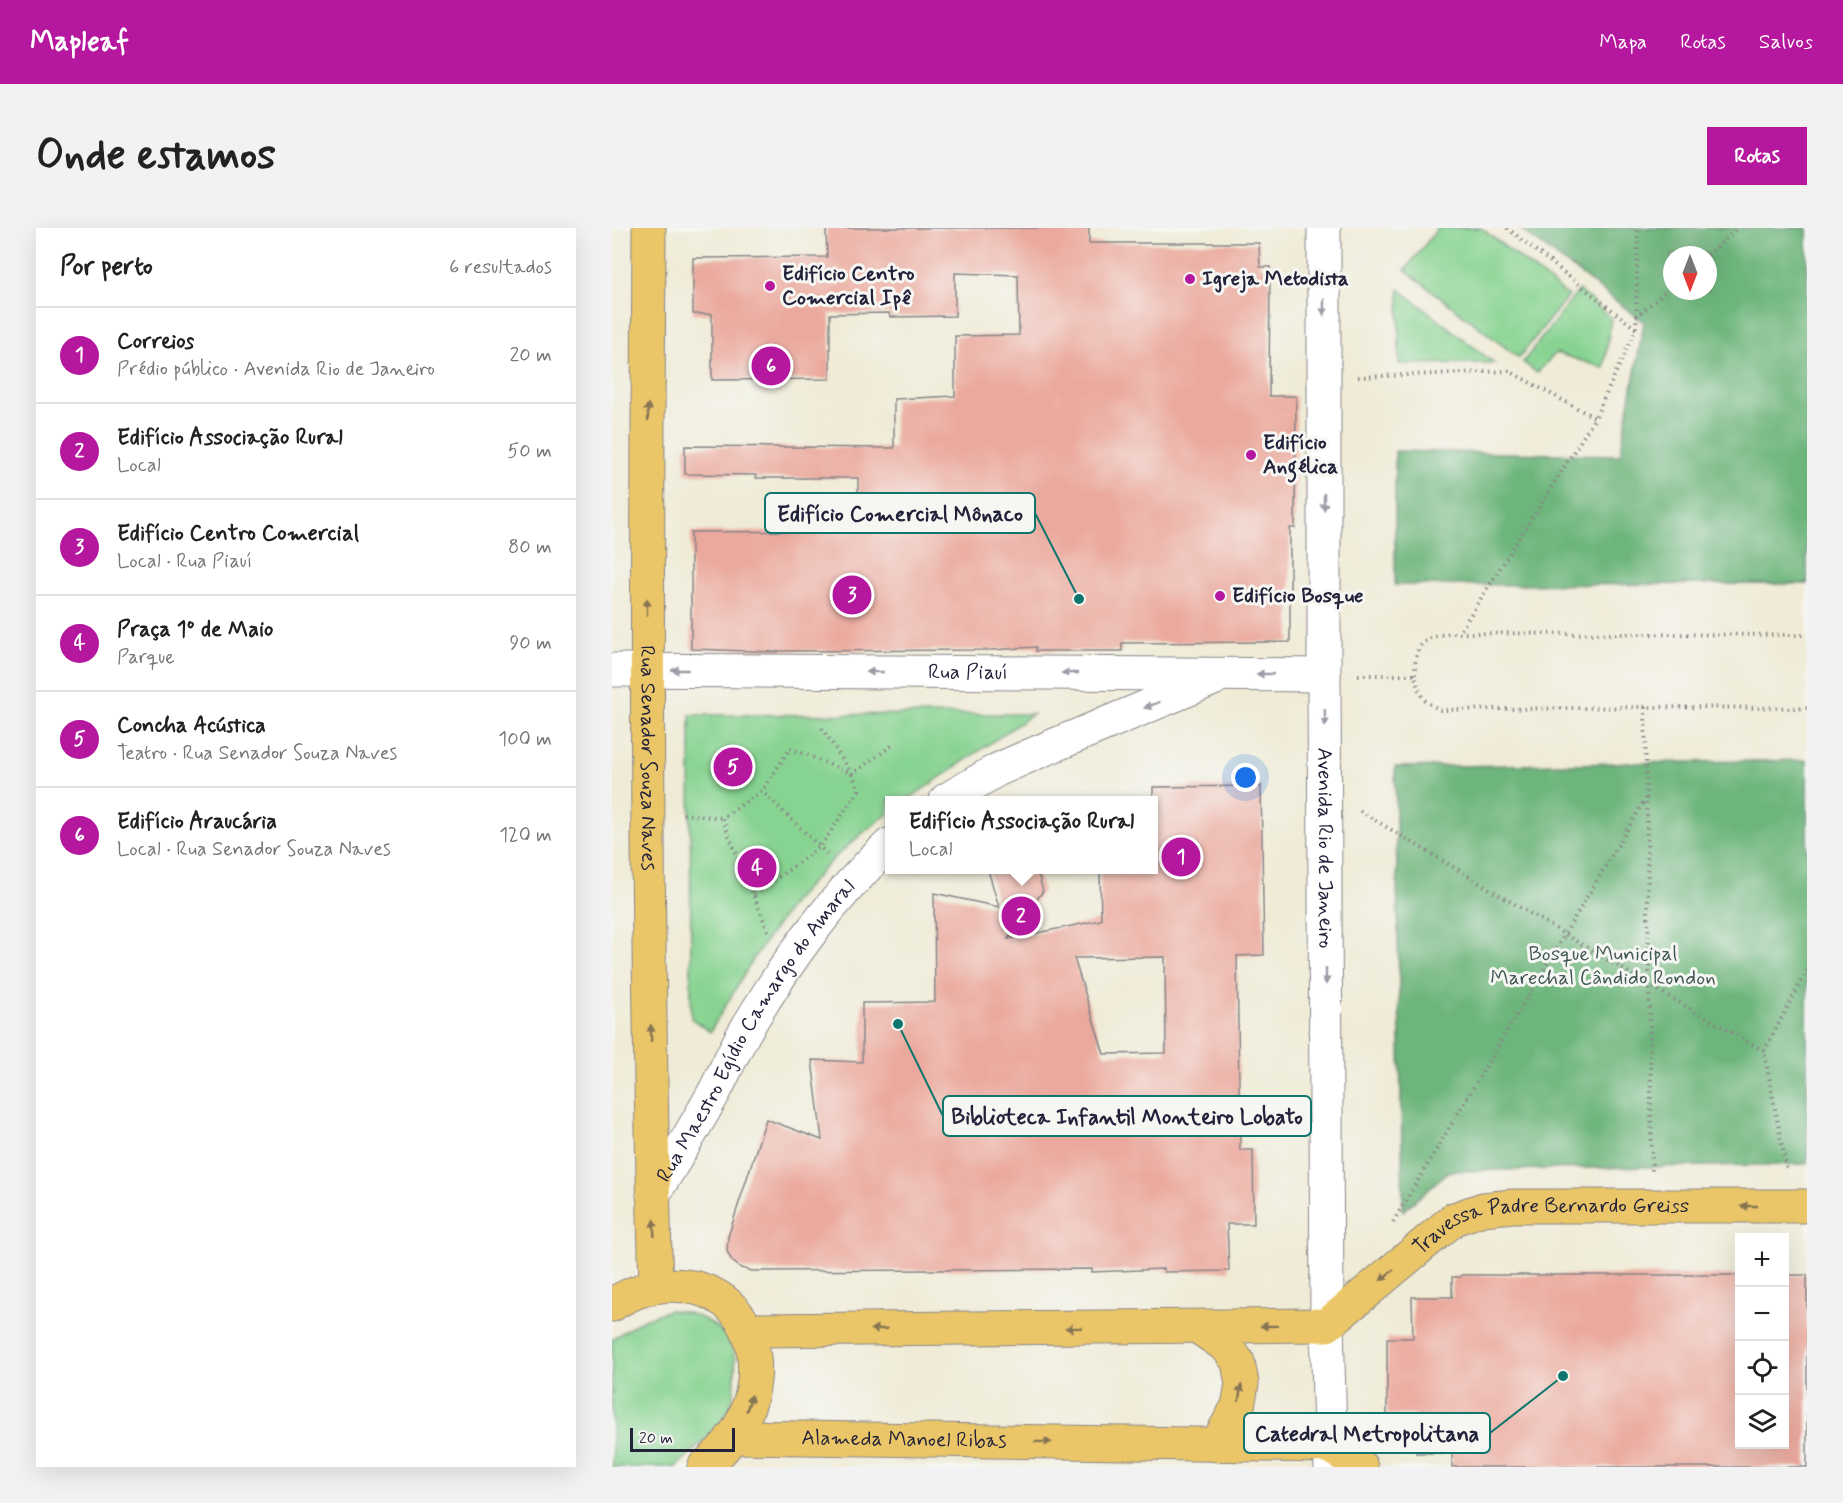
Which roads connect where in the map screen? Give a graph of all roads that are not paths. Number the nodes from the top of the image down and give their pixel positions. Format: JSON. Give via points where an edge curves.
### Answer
{"nodes":[{"id":1,"x":649,"y":228,"type":"edge"},
{"id":2,"x":1324,"y":228,"type":"edge"},
{"id":3,"x":612,"y":670,"type":"edge"},
{"id":4,"x":646,"y":670,"type":"junction"},
{"id":5,"x":1225,"y":674,"type":"junction"},
{"id":6,"x":1324,"y":675,"type":"junction"},
{"id":7,"x":954,"y":796,"type":"edge"},
{"id":8,"x":885,"y":849,"type":"edge"},
{"id":9,"x":653,"y":1195,"type":"junction"},
{"id":10,"x":1800,"y":1206,"type":"edge"},
{"id":11,"x":656,"y":1286,"type":"junction"},
{"id":12,"x":612,"y":1305,"type":"edge"},
{"id":13,"x":1327,"y":1325,"type":"junction"},
{"id":14,"x":1198,"y":1327,"type":"junction"},
{"id":15,"x":748,"y":1330,"type":"junction"},
{"id":16,"x":732,"y":1437,"type":"junction"},
{"id":17,"x":1216,"y":1445,"type":"junction"},
{"id":18,"x":1330,"y":1457,"type":"edge"},
{"id":19,"x":704,"y":1467,"type":"edge"},
{"id":20,"x":1361,"y":1467,"type":"edge"}],
"edges":[{"from":4,"to":1,"type":"main road","name":"Rua Senador Souza Naves","one_way":true},
{"from":2,"to":6,"type":"street","name":"Avenida Rio de Janeiro","one_way":true},
{"from":3,"to":4,"type":"street","name":"Rua Piauí"},
{"from":5,"to":4,"type":"street","name":"Rua Piauí","one_way":true},
{"from":9,"to":4,"type":"main road","name":"Rua Senador Souza Naves","one_way":true},
{"from":6,"to":5,"type":"street","name":"Rua Piauí","one_way":true},
{"from":5,"to":7,"type":"street","one_way":true,"via":[[997,770]]},
{"from":6,"to":13,"type":"street","name":"Avenida Rio de Janeiro","one_way":true},
{"from":8,"to":9,"type":"street","name":"Rua Maestro Egídio Camargo do Amaral","via":[[815,924],[772,986]]},
{"from":11,"to":9,"type":"main road","name":"Rua Senador Souza Naves","one_way":true},
{"from":10,"to":13,"type":"main road","name":"Travessa Padre Bernardo Greiss","one_way":true,"via":[[1483,1209],[1454,1219]]},
{"from":11,"to":12,"type":"main road"},
{"from":11,"to":15,"type":"main road","via":[[703,1290],[735,1311]]},
{"from":13,"to":14,"type":"main road","one_way":true},
{"from":13,"to":18,"type":"street","name":"Avenida Rio de Janeiro"},
{"from":14,"to":15,"type":"main road","one_way":true},
{"from":17,"to":14,"type":"main road","one_way":true,"via":[[1238,1406],[1242,1384],[1238,1362],[1227,1347]]},
{"from":16,"to":15,"type":"main road","one_way":true,"via":[[747,1408],[755,1376]]},
{"from":16,"to":17,"type":"main road","name":"Alameda Manoel Ribas","one_way":true},
{"from":16,"to":19,"type":"main road"},
{"from":17,"to":18,"type":"main road","name":"Alameda Manoel Ribas"},
{"from":18,"to":20,"type":"main road"}]}
